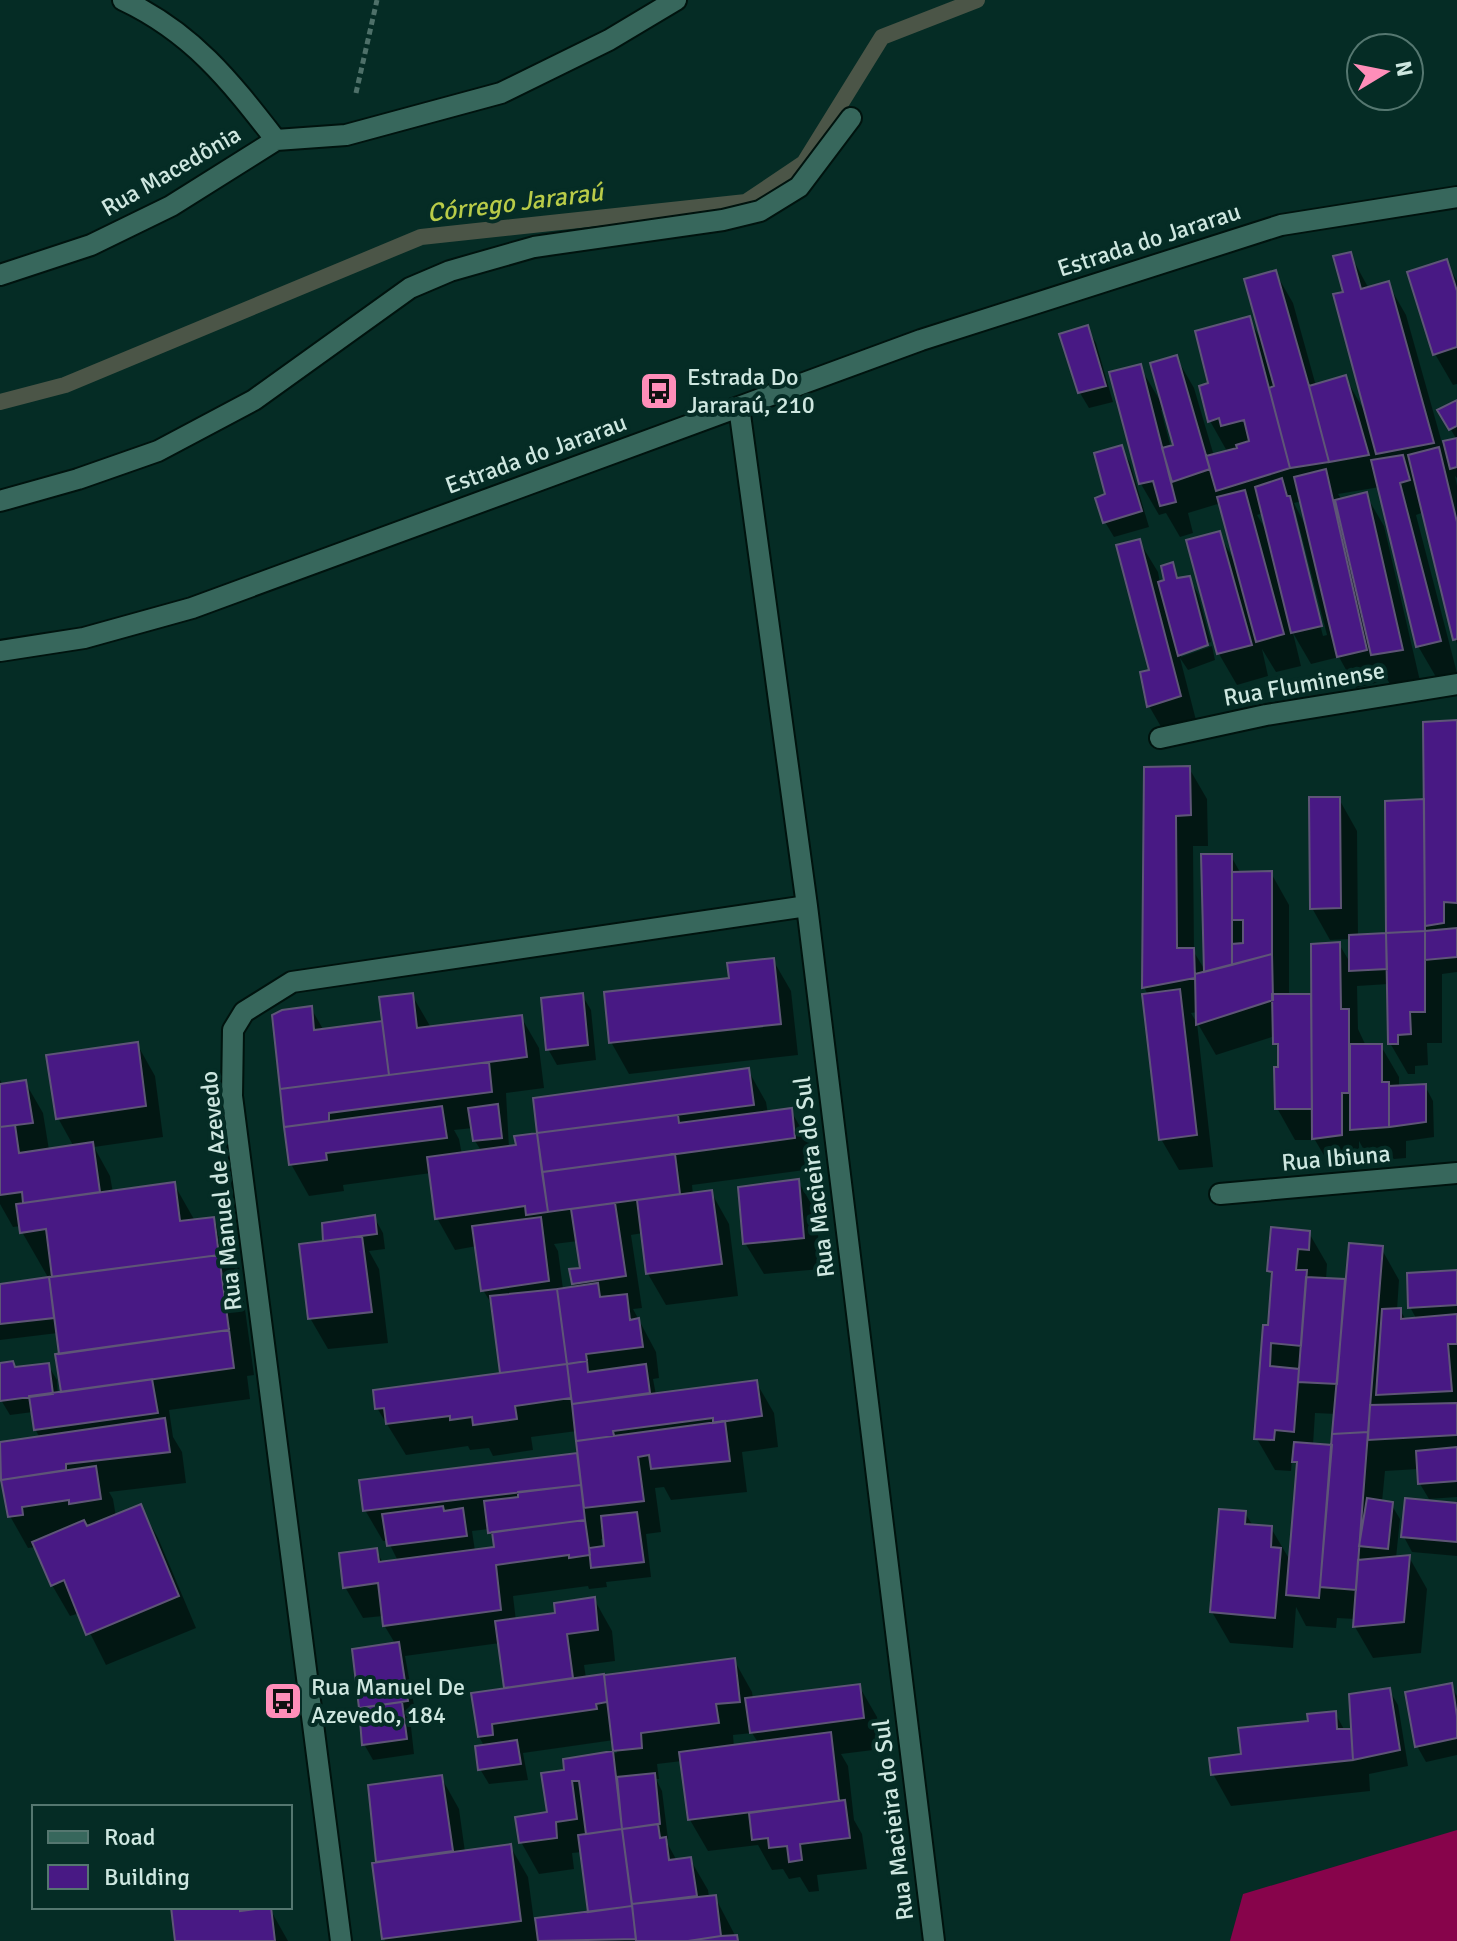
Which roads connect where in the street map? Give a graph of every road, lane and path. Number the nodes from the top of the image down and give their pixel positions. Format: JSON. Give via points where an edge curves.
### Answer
{"nodes":[{"id":1,"x":123,"y":0,"type":"edge"},
{"id":2,"x":377,"y":0,"type":"edge"},
{"id":3,"x":676,"y":0,"type":"edge"},
{"id":4,"x":851,"y":118,"type":"dead end"},
{"id":5,"x":346,"y":135,"type":"junction"},
{"id":6,"x":276,"y":140,"type":"junction"},
{"id":7,"x":1457,"y":197,"type":"edge"},
{"id":8,"x":0,"y":275,"type":"edge"},
{"id":9,"x":739,"y":407,"type":"junction"},
{"id":10,"x":0,"y":501,"type":"edge"},
{"id":11,"x":0,"y":651,"type":"edge"},
{"id":12,"x":1457,"y":684,"type":"edge"},
{"id":13,"x":1160,"y":738,"type":"dead end"},
{"id":14,"x":807,"y":906,"type":"junction"},
{"id":15,"x":1457,"y":1173,"type":"edge"},
{"id":16,"x":1220,"y":1194,"type":"dead end"},
{"id":17,"x":341,"y":1941,"type":"edge"},
{"id":18,"x":934,"y":1941,"type":"edge"}],
"edges":[{"from":1,"to":6,"type":"street","via":[[192,42]]},
{"from":2,"to":5,"type":"path"},
{"from":3,"to":5,"type":"street","via":[[501,93]]},
{"from":4,"to":10,"type":"street","via":[[799,187],[760,211],[534,247],[450,271],[410,288],[254,400],[158,451]]},
{"from":5,"to":6,"type":"street"},
{"from":6,"to":8,"type":"street","name":"Rua Macedônia","via":[[171,206],[91,245]]},
{"from":7,"to":9,"type":"street","name":"Estrada do Jararau","via":[[1281,225],[921,340]]},
{"from":9,"to":11,"type":"street","name":"Estrada do Jararau","via":[[192,608],[84,638]]},
{"from":9,"to":14,"type":"street","name":"Rua Macieira do Sul"},
{"from":12,"to":13,"type":"street","name":"Rua Fluminense"},
{"from":14,"to":17,"type":"street","name":"Rua Manuel de Azevedo","via":[[292,982],[244,1012],[233,1030],[232,1096]]},
{"from":14,"to":18,"type":"street","name":"Rua Macieira do Sul"},
{"from":15,"to":16,"type":"street","name":"Rua Ibiuna"}]}
